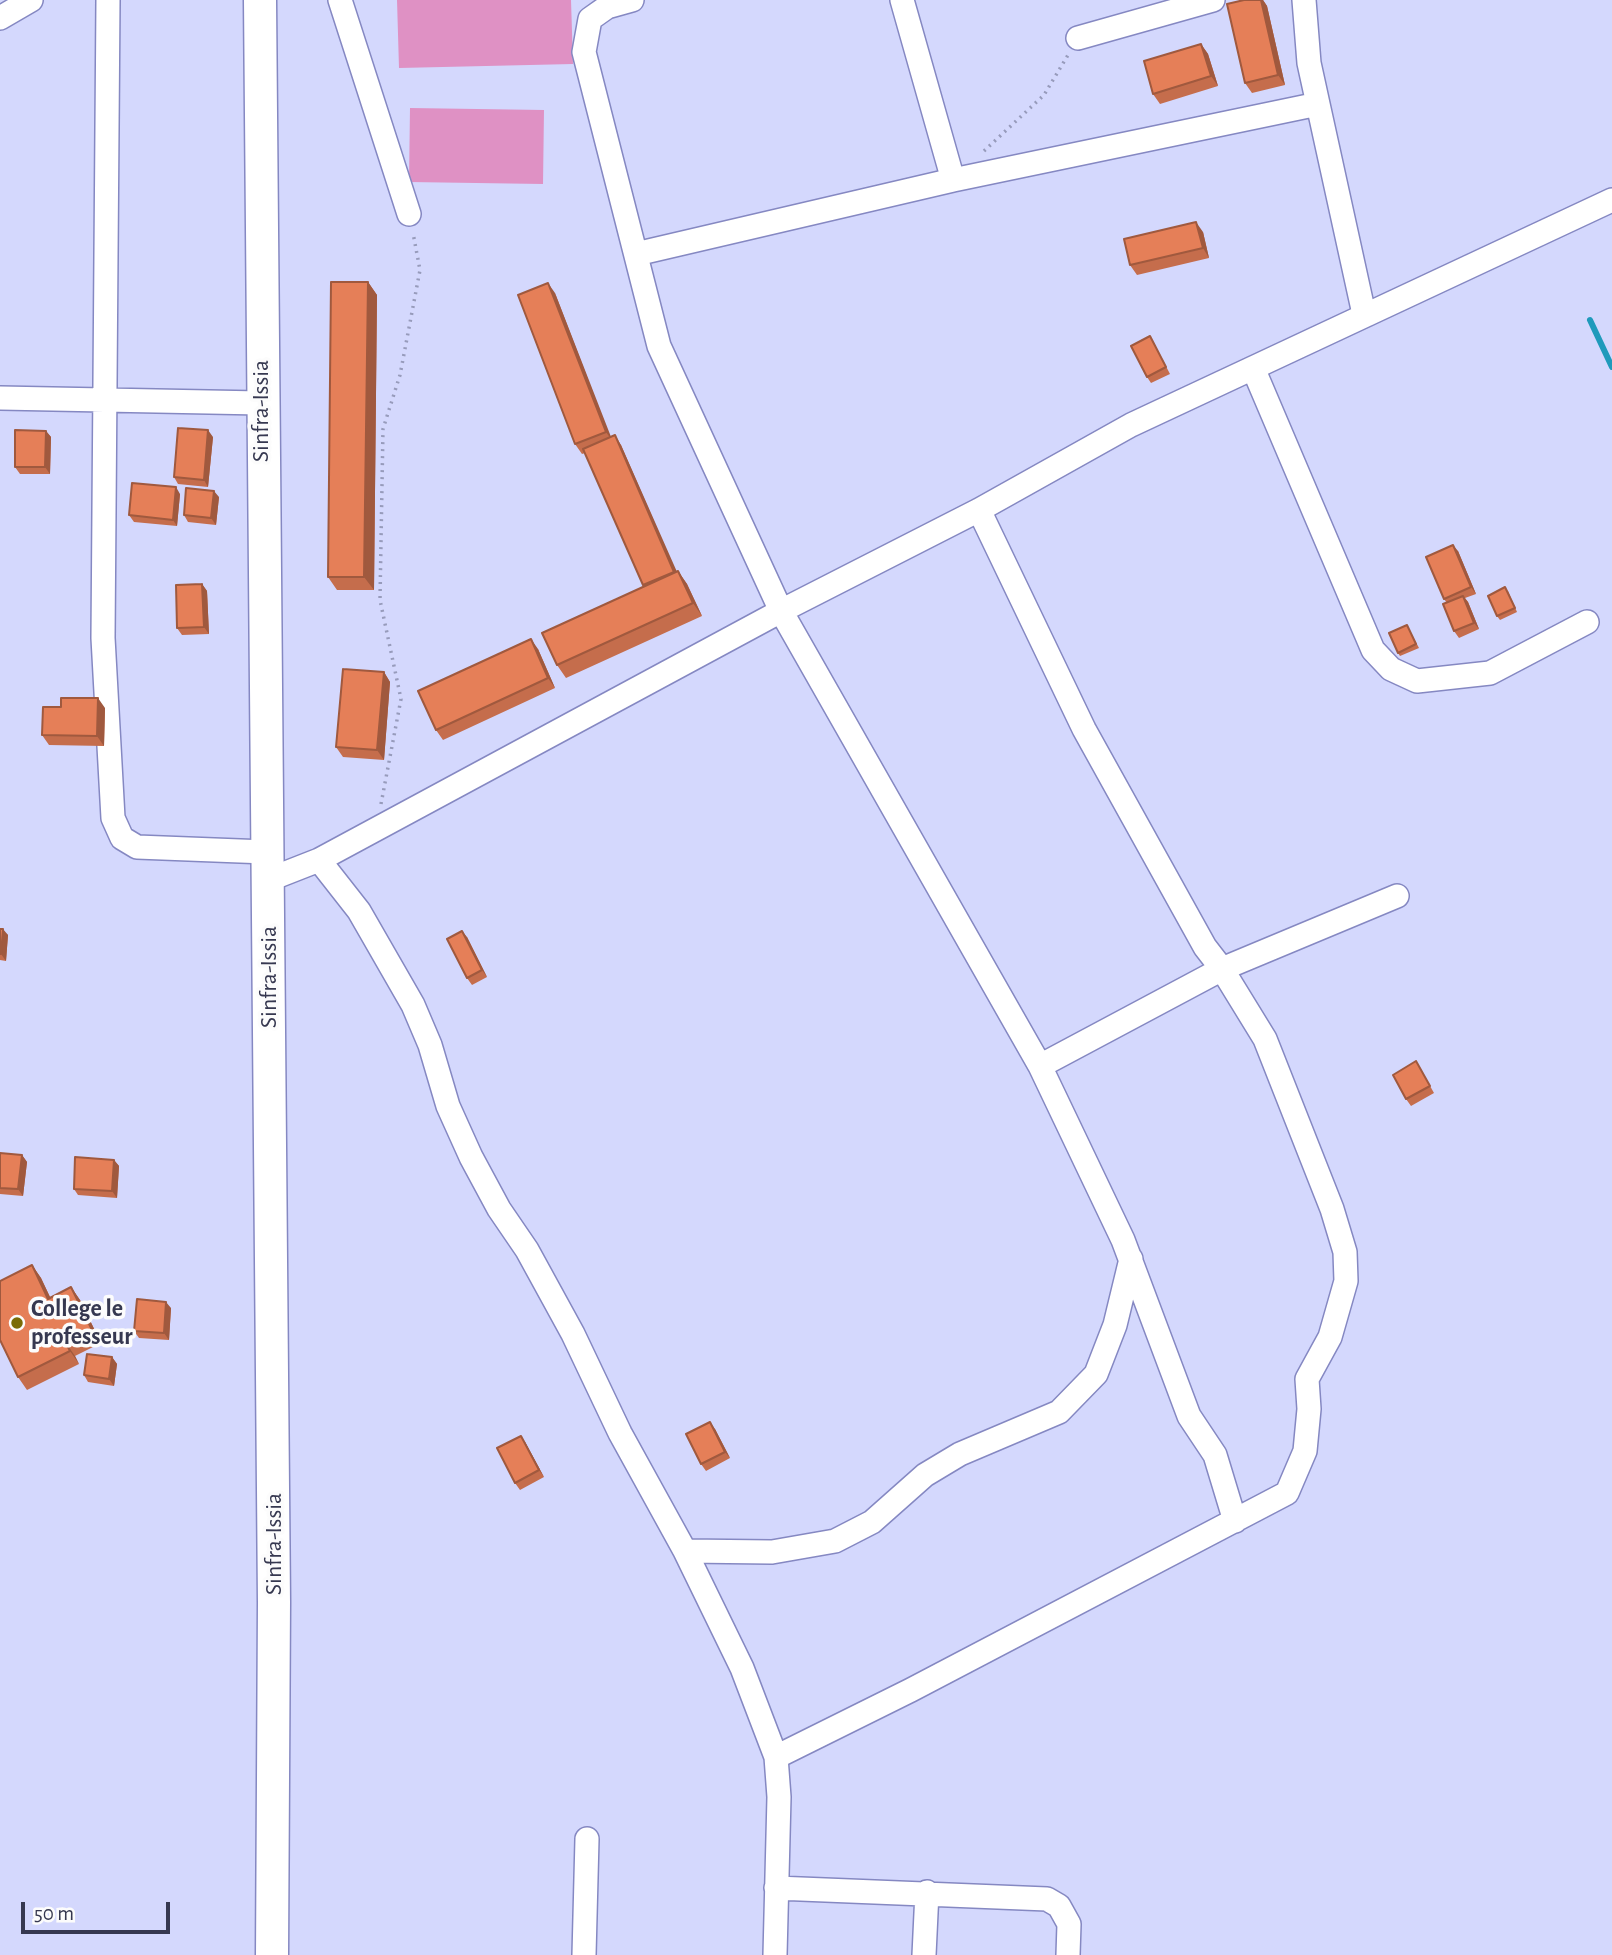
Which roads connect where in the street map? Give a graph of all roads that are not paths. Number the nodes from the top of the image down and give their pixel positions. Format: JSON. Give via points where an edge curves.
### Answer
{"nodes":[{"id":1,"x":32,"y":0,"type":"edge"},
{"id":2,"x":108,"y":0,"type":"edge"},
{"id":3,"x":260,"y":0,"type":"edge"},
{"id":4,"x":340,"y":0,"type":"edge"},
{"id":5,"x":632,"y":0,"type":"edge"},
{"id":6,"x":902,"y":0,"type":"edge"},
{"id":7,"x":1213,"y":0,"type":"edge"},
{"id":8,"x":1304,"y":0,"type":"edge"},
{"id":9,"x":1177,"y":5,"type":"edge"},
{"id":10,"x":0,"y":18,"type":"edge"},
{"id":11,"x":1078,"y":38,"type":"road end"},
{"id":12,"x":1318,"y":104,"type":"junction"},
{"id":13,"x":953,"y":180,"type":"junction"},
{"id":14,"x":1612,"y":200,"type":"edge"},
{"id":15,"x":409,"y":214,"type":"road end"},
{"id":16,"x":636,"y":254,"type":"junction"},
{"id":17,"x":1364,"y":314,"type":"junction"},
{"id":18,"x":1254,"y":368,"type":"junction"},
{"id":19,"x":0,"y":398,"type":"edge"},
{"id":20,"x":104,"y":402,"type":"junction"},
{"id":21,"x":261,"y":403,"type":"junction"},
{"id":22,"x":979,"y":510,"type":"junction"},
{"id":23,"x":782,"y":611,"type":"junction"},
{"id":24,"x":1587,"y":622,"type":"dead end"},
{"id":25,"x":319,"y":860,"type":"junction"},
{"id":26,"x":267,"y":866,"type":"junction"},
{"id":27,"x":1397,"y":896,"type":"dead end"},
{"id":28,"x":1222,"y":969,"type":"junction"},
{"id":29,"x":1040,"y":1066,"type":"junction"},
{"id":30,"x":1131,"y":1259,"type":"junction"},
{"id":31,"x":1235,"y":1521,"type":"junction"},
{"id":32,"x":685,"y":1551,"type":"junction"},
{"id":33,"x":776,"y":1757,"type":"junction"},
{"id":34,"x":587,"y":1839,"type":"dead end"},
{"id":35,"x":776,"y":1888,"type":"junction"},
{"id":36,"x":928,"y":1892,"type":"junction"},
{"id":37,"x":272,"y":1955,"type":"edge"},
{"id":38,"x":584,"y":1955,"type":"edge"},
{"id":39,"x":775,"y":1955,"type":"edge"},
{"id":40,"x":924,"y":1955,"type":"edge"},
{"id":41,"x":1068,"y":1955,"type":"edge"}],
"edges":[{"from":1,"to":10,"type":"street"},
{"from":2,"to":20,"type":"street"},
{"from":3,"to":21,"type":"main road","name":"Sinfra-Issia"},
{"from":4,"to":15,"type":"street"},
{"from":5,"to":16,"type":"street","via":[[607,7],[590,19],[584,52]]},
{"from":6,"to":13,"type":"street"},
{"from":7,"to":9,"type":"street"},
{"from":8,"to":12,"type":"street"},
{"from":9,"to":11,"type":"street"},
{"from":12,"to":13,"type":"street"},
{"from":12,"to":17,"type":"street"},
{"from":13,"to":16,"type":"street"},
{"from":14,"to":17,"type":"street"},
{"from":16,"to":23,"type":"street","via":[[659,346]]},
{"from":17,"to":18,"type":"street"},
{"from":18,"to":22,"type":"street","via":[[1131,425]]},
{"from":18,"to":24,"type":"street","via":[[1373,650],[1391,669],[1417,681],[1490,673]]},
{"from":19,"to":20,"type":"street"},
{"from":20,"to":21,"type":"street"},
{"from":20,"to":26,"type":"street","via":[[103,638],[113,818],[122,838],[136,847]]},
{"from":21,"to":26,"type":"main road","name":"Sinfra-Issia"},
{"from":22,"to":23,"type":"street"},
{"from":22,"to":28,"type":"street","via":[[1084,729],[1198,935]]},
{"from":23,"to":25,"type":"street"},
{"from":23,"to":29,"type":"street"},
{"from":25,"to":26,"type":"street"},
{"from":25,"to":32,"type":"street","via":[[388,958],[430,1045],[471,1157],[573,1334],[620,1433]]},
{"from":26,"to":37,"type":"main road","name":"Sinfra-Issia","via":[[274,1602]]},
{"from":27,"to":28,"type":"street"},
{"from":28,"to":29,"type":"street"},
{"from":28,"to":31,"type":"street","via":[[1265,1039],[1299,1124],[1345,1252],[1346,1281],[1330,1337],[1307,1378],[1305,1451],[1287,1493]]},
{"from":29,"to":30,"type":"street"},
{"from":30,"to":31,"type":"street","via":[[1189,1416],[1215,1455]]},
{"from":30,"to":32,"type":"street","via":[[1115,1325],[1096,1374],[1059,1412],[960,1454],[925,1475],[872,1522],[835,1541],[772,1552]]},
{"from":31,"to":33,"type":"street"},
{"from":32,"to":33,"type":"street","via":[[742,1668]]},
{"from":33,"to":35,"type":"street"},
{"from":34,"to":38,"type":"street"},
{"from":35,"to":36,"type":"street"},
{"from":35,"to":39,"type":"street"},
{"from":36,"to":40,"type":"street"},
{"from":36,"to":41,"type":"street","via":[[1047,1899],[1059,1906],[1069,1924]]}]}
